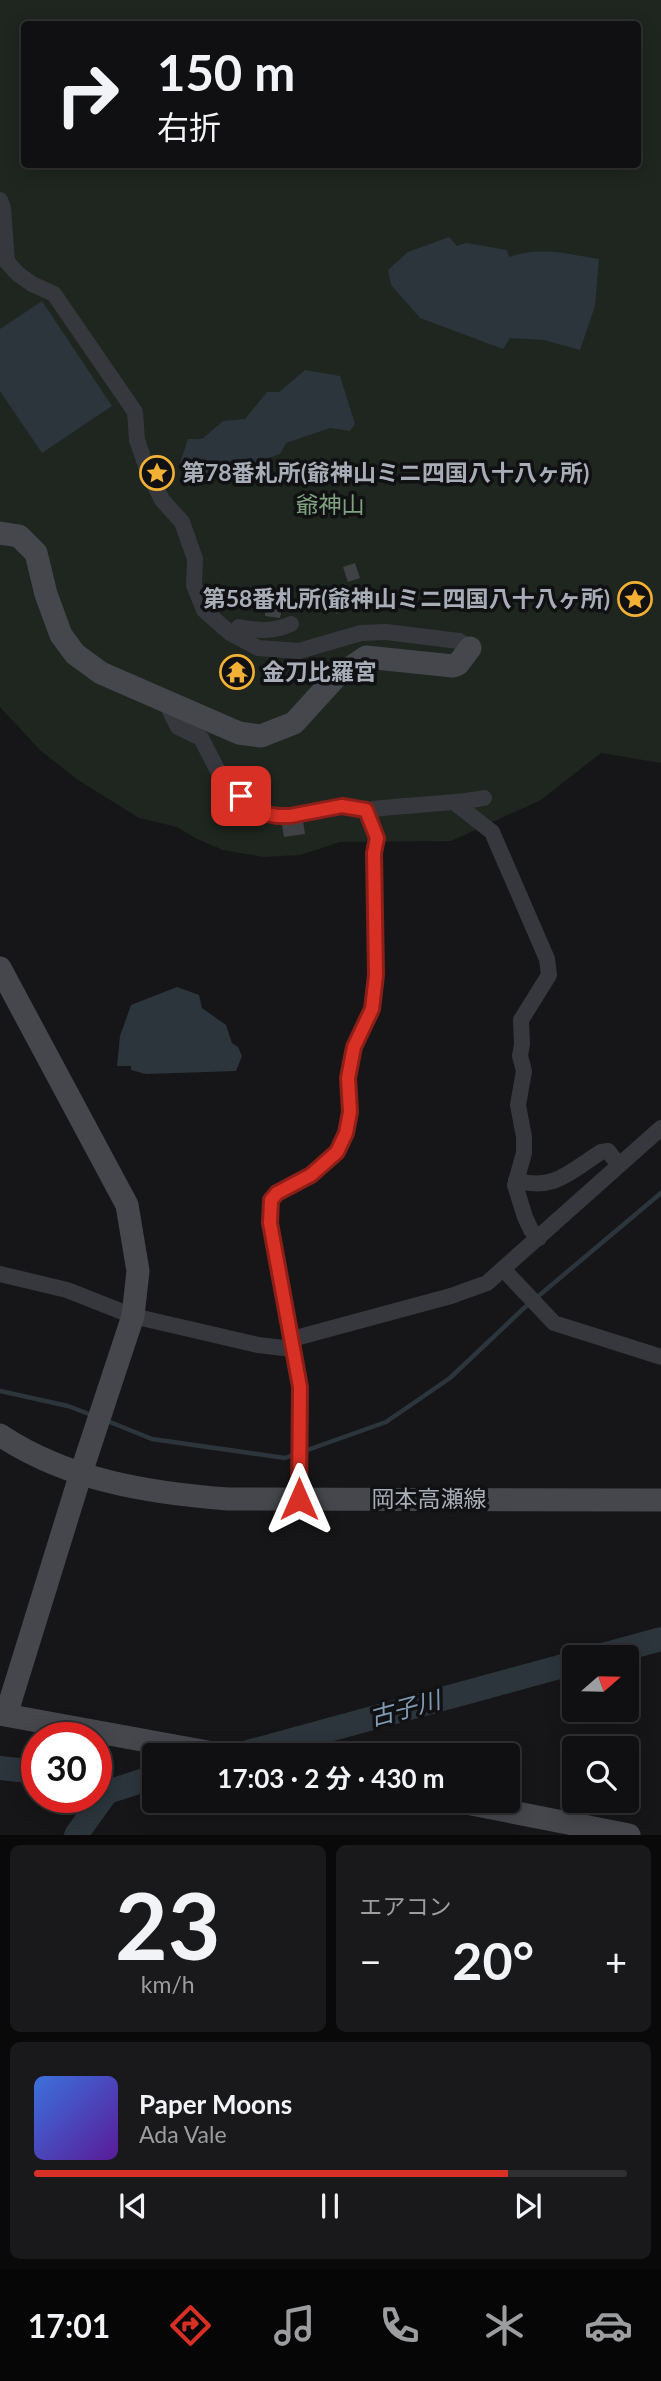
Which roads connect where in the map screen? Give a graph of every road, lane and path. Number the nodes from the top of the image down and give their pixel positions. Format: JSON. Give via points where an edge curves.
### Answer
{"nodes":[{"id":1,"x":0,"y":200,"type":"edge"},
{"id":2,"x":0,"y":533,"type":"edge"},
{"id":3,"x":291,"y":624,"type":"dead end"},
{"id":4,"x":234,"y":635,"type":"junction"},
{"id":5,"x":470,"y":648,"type":"joint"},
{"id":6,"x":165,"y":701,"type":"junction"},
{"id":7,"x":484,"y":799,"type":"dead end"},
{"id":8,"x":455,"y":803,"type":"junction"},
{"id":9,"x":366,"y":810,"type":"junction"},
{"id":10,"x":0,"y":968,"type":"edge"},
{"id":11,"x":661,"y":1128,"type":"edge"},
{"id":12,"x":618,"y":1164,"type":"junction"},
{"id":13,"x":516,"y":1180,"type":"junction"},
{"id":14,"x":539,"y":1238,"type":"junction"},
{"id":15,"x":504,"y":1270,"type":"junction"},
{"id":16,"x":0,"y":1274,"type":"edge"},
{"id":17,"x":133,"y":1316,"type":"junction"},
{"id":18,"x":292,"y":1344,"type":"junction"},
{"id":19,"x":661,"y":1357,"type":"edge"},
{"id":20,"x":0,"y":1434,"type":"edge"},
{"id":21,"x":81,"y":1473,"type":"junction"},
{"id":22,"x":299,"y":1499,"type":"junction"},
{"id":23,"x":661,"y":1500,"type":"edge"},
{"id":24,"x":3,"y":1714,"type":"edge"},
{"id":25,"x":156,"y":1743,"type":"edge"},
{"id":26,"x":517,"y":1813,"type":"edge"},
{"id":27,"x":629,"y":1835,"type":"edge"}],
"edges":[{"from":1,"to":4,"type":"street","via":[[7,262],[32,284],[54,294],[135,412],[136,440],[146,469],[162,500],[182,522],[195,559],[194,585],[204,610]]},
{"from":2,"to":6,"type":"street","via":[[19,536],[36,553],[61,635],[75,654],[101,673]]},
{"from":3,"to":4,"type":"street","via":[[276,631],[239,627]]},
{"from":4,"to":5,"type":"street","via":[[258,648],[299,651],[360,633],[386,632],[459,641]]},
{"from":5,"to":6,"type":"street","via":[[453,666],[366,657],[335,678],[294,723],[261,736],[239,733]]},
{"from":6,"to":9,"type":"street","via":[[178,727],[201,737],[220,775],[261,813],[290,816],[342,806]]},
{"from":7,"to":8,"type":"street"},
{"from":8,"to":9,"type":"street"},
{"from":8,"to":13,"type":"street","via":[[492,832],[547,959],[549,975],[521,1020],[524,1071],[518,1105],[524,1153]]},
{"from":9,"to":18,"type":"street","via":[[377,838],[376,975],[372,1009],[354,1047],[348,1078],[346,1133],[337,1152],[271,1200],[270,1223]]},
{"from":10,"to":17,"type":"street","via":[[127,1205],[138,1271]]},
{"from":11,"to":12,"type":"street"},
{"from":12,"to":13,"type":"street","via":[[608,1151],[601,1152],[545,1185]]},
{"from":12,"to":14,"type":"street"},
{"from":13,"to":14,"type":"street","via":[[525,1217]]},
{"from":14,"to":15,"type":"street"},
{"from":15,"to":18,"type":"street","via":[[487,1283],[451,1296]]},
{"from":15,"to":19,"type":"street","via":[[554,1323]]},
{"from":16,"to":17,"type":"street","via":[[66,1290]]},
{"from":17,"to":18,"type":"street","via":[[258,1345]]},
{"from":17,"to":21,"type":"street"},
{"from":18,"to":22,"type":"street","via":[[300,1387]]},
{"from":20,"to":21,"type":"street","name":"岡本高瀬線","via":[[18,1447]]},
{"from":21,"to":22,"type":"street","name":"岡本高瀬線","via":[[170,1495]]},
{"from":21,"to":24,"type":"street"},
{"from":22,"to":23,"type":"street","name":"岡本高瀬線"},
{"from":24,"to":25,"type":"street"},
{"from":26,"to":27,"type":"street"}]}
